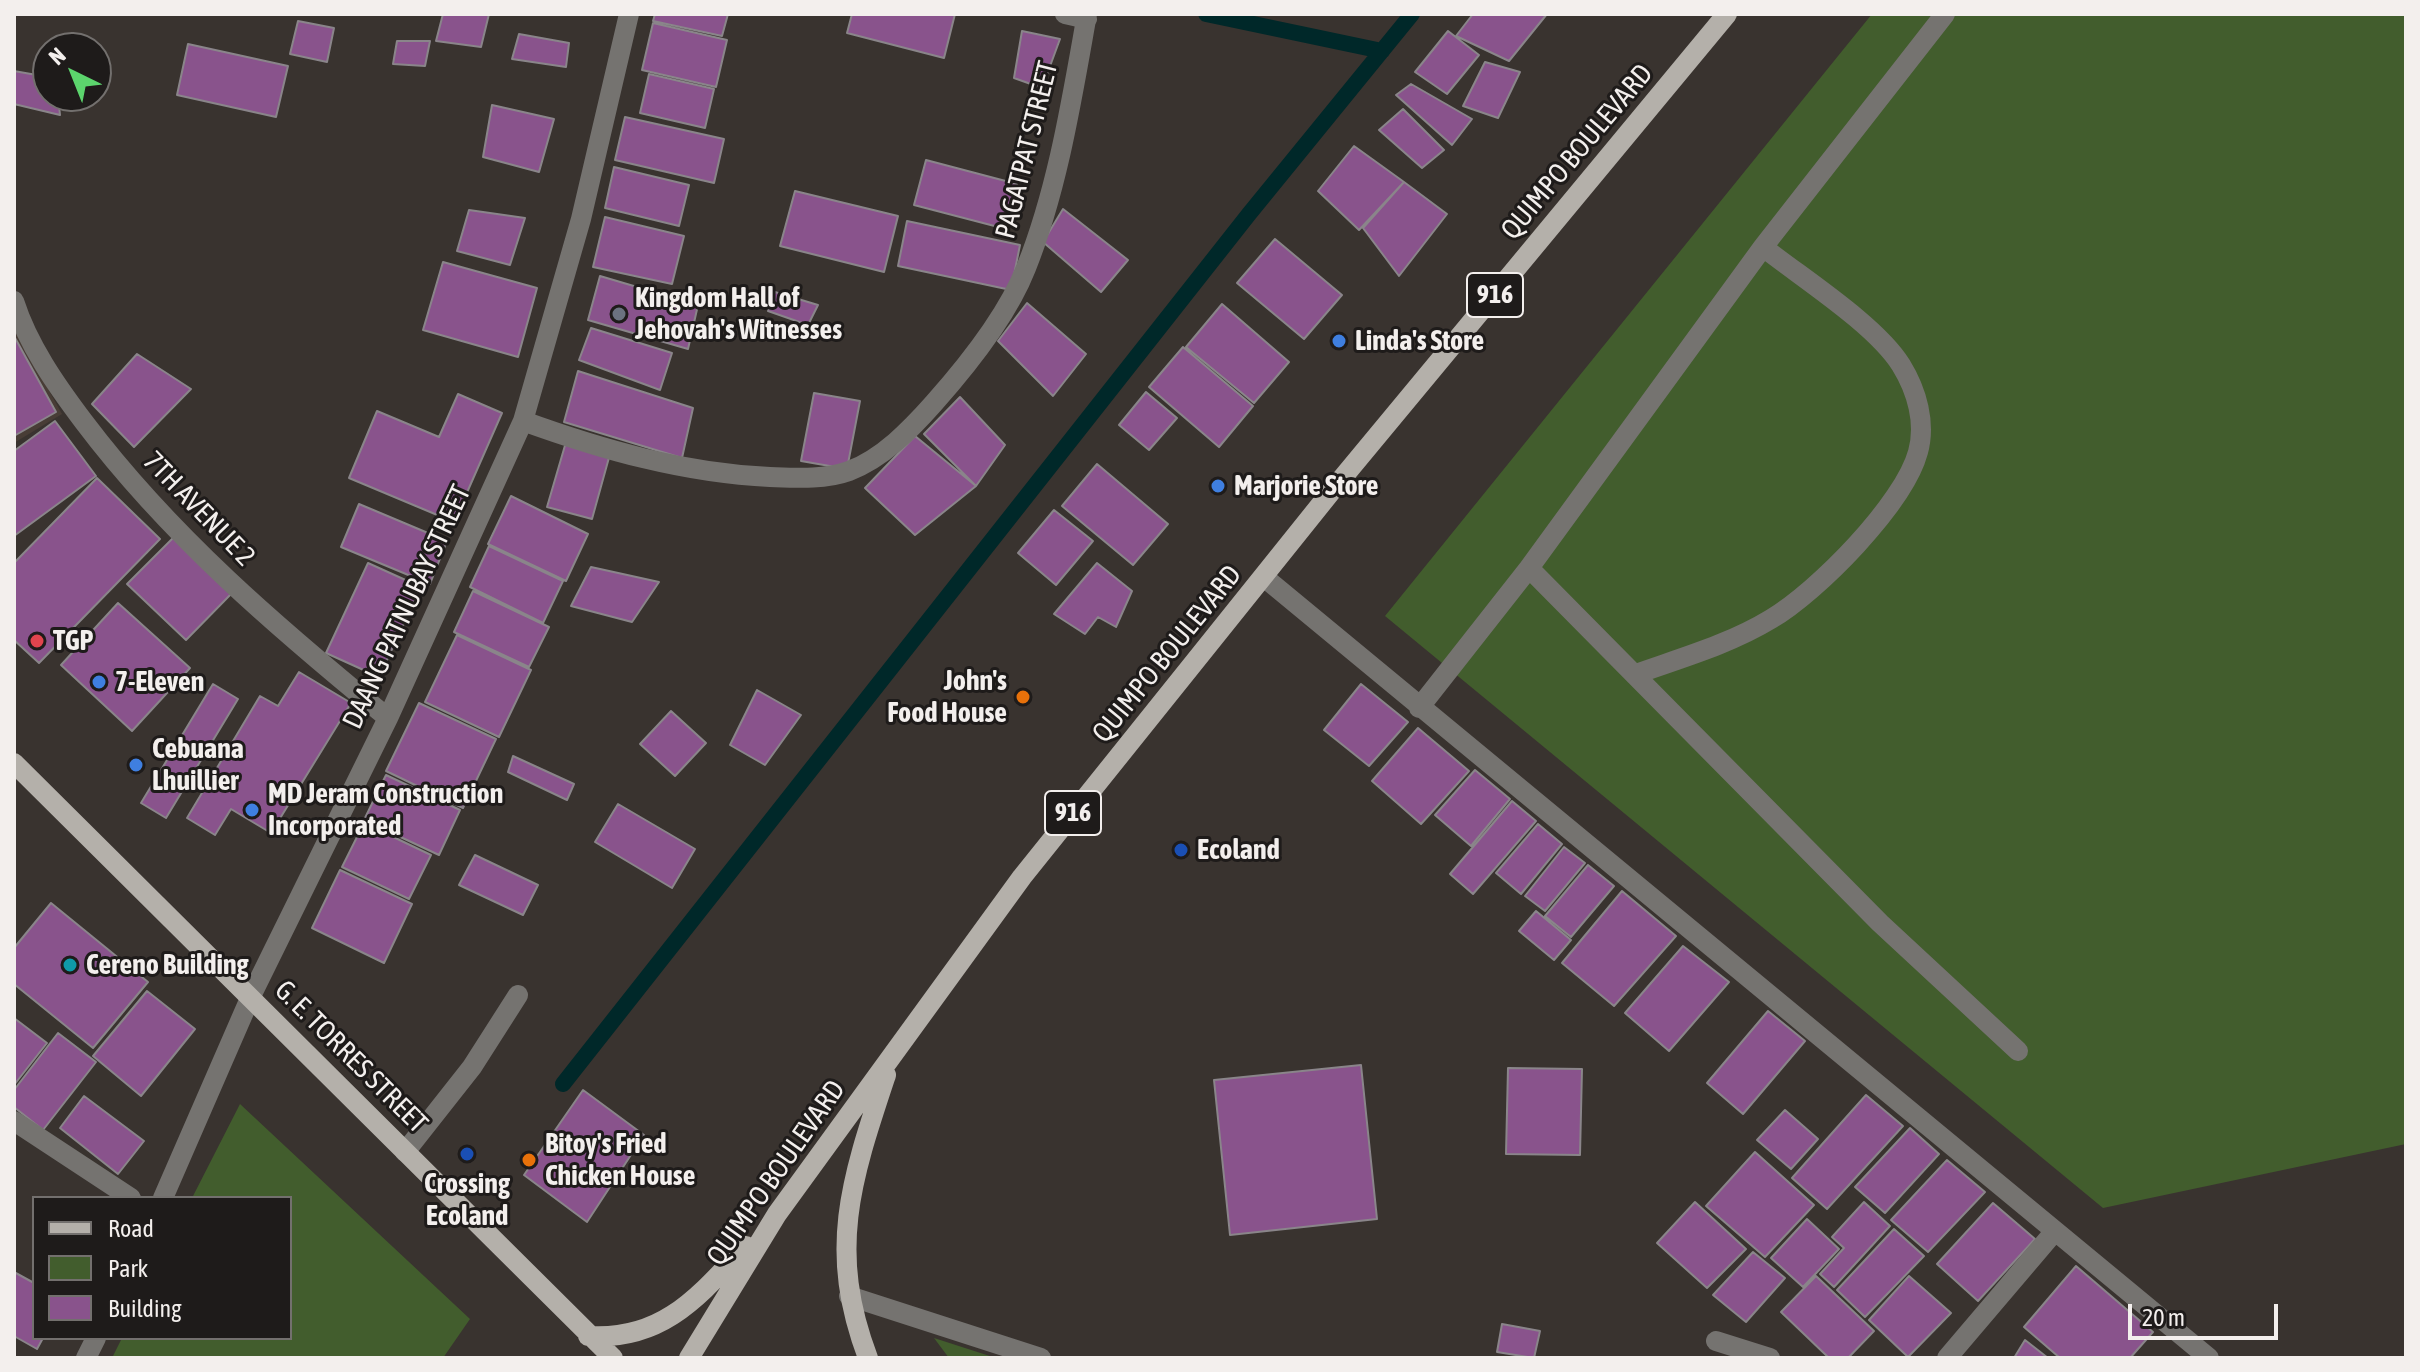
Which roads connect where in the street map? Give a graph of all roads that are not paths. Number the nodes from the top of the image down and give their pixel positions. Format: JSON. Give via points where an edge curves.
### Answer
{"nodes":[{"id":1,"x":629,"y":14,"type":"edge"},
{"id":2,"x":1065,"y":14,"type":"edge"},
{"id":3,"x":1727,"y":14,"type":"edge"},
{"id":4,"x":1945,"y":14,"type":"edge"},
{"id":5,"x":1087,"y":16,"type":"edge"},
{"id":6,"x":1763,"y":247,"type":"junction"},
{"id":7,"x":14,"y":301,"type":"edge"},
{"id":8,"x":523,"y":421,"type":"junction"},
{"id":9,"x":1529,"y":568,"type":"junction"},
{"id":10,"x":1265,"y":578,"type":"junction"},
{"id":11,"x":1636,"y":674,"type":"junction"},
{"id":12,"x":1419,"y":708,"type":"junction"},
{"id":13,"x":388,"y":718,"type":"junction"},
{"id":14,"x":14,"y":763,"type":"edge"},
{"id":15,"x":518,"y":995,"type":"dead end"},
{"id":16,"x":251,"y":996,"type":"junction"},
{"id":17,"x":2018,"y":1051,"type":"dead end"},
{"id":18,"x":892,"y":1057,"type":"junction"},
{"id":19,"x":14,"y":1121,"type":"edge"},
{"id":20,"x":405,"y":1152,"type":"junction"},
{"id":21,"x":128,"y":1196,"type":"edge"},
{"id":22,"x":164,"y":1196,"type":"edge"},
{"id":23,"x":777,"y":1214,"type":"junction"},
{"id":24,"x":2055,"y":1231,"type":"junction"},
{"id":25,"x":849,"y":1296,"type":"junction"},
{"id":26,"x":588,"y":1336,"type":"junction"},
{"id":27,"x":95,"y":1340,"type":"edge"},
{"id":28,"x":1716,"y":1341,"type":"dead end"},
{"id":29,"x":86,"y":1358,"type":"edge"},
{"id":30,"x":613,"y":1358,"type":"edge"},
{"id":31,"x":689,"y":1358,"type":"edge"},
{"id":32,"x":868,"y":1358,"type":"edge"},
{"id":33,"x":1041,"y":1358,"type":"edge"},
{"id":34,"x":1770,"y":1358,"type":"edge"},
{"id":35,"x":1947,"y":1358,"type":"edge"},
{"id":36,"x":2209,"y":1358,"type":"edge"}],
"edges":[{"from":1,"to":8,"type":"street","name":"DAANG PATNUBAY STREET","via":[[578,234]]},
{"from":2,"to":5,"type":"street"},
{"from":3,"to":10,"type":"main road","name":"QUIMPO BOULEVARD","number":"916"},
{"from":4,"to":6,"type":"street"},
{"from":5,"to":8,"type":"street","name":"PAGATPAT STREET","via":[[1051,188],[1025,270],[957,377],[881,454],[849,471],[805,478],[716,474],[591,445]]},
{"from":6,"to":9,"type":"street"},
{"from":6,"to":11,"type":"street","via":[[1862,324],[1901,364],[1922,413],[1918,453],[1891,502],[1842,562],[1772,619]]},
{"from":7,"to":13,"type":"street","name":"7TH AVENUE 2","via":[[60,390],[147,499],[280,630]]},
{"from":8,"to":13,"type":"street","name":"DAANG PATNUBAY STREET"},
{"from":9,"to":11,"type":"street"},
{"from":9,"to":12,"type":"street"},
{"from":10,"to":12,"type":"street"},
{"from":10,"to":18,"type":"main road","name":"QUIMPO BOULEVARD","number":"916","via":[[1022,877]]},
{"from":11,"to":17,"type":"street","via":[[1880,923]]},
{"from":12,"to":24,"type":"street"},
{"from":13,"to":16,"type":"street","name":"DAANG PATNUBAY STREET"},
{"from":14,"to":16,"type":"main road","name":"G. E. TORRES STREET"},
{"from":15,"to":20,"type":"street","via":[[472,1067]]},
{"from":16,"to":20,"type":"main road","name":"G. E. TORRES STREET"},
{"from":16,"to":22,"type":"street","name":"DAANG PATNUBAY STREET"},
{"from":18,"to":23,"type":"main road","name":"QUIMPO BOULEVARD","number":"916"},
{"from":18,"to":25,"type":"main road","via":[[853,1183],[844,1257]]},
{"from":19,"to":21,"type":"street"},
{"from":20,"to":26,"type":"main road","name":"G. E. TORRES STREET"},
{"from":23,"to":26,"type":"main road","via":[[672,1317],[639,1333]]},
{"from":23,"to":31,"type":"main road","name":"QUIMPO BOULEVARD","number":"916"},
{"from":24,"to":35,"type":"street"},
{"from":24,"to":36,"type":"street"},
{"from":25,"to":32,"type":"main road"},
{"from":25,"to":33,"type":"street"},
{"from":26,"to":30,"type":"main road","name":"G. E. TORRES STREET"},
{"from":27,"to":29,"type":"street"},
{"from":28,"to":34,"type":"street"}]}
